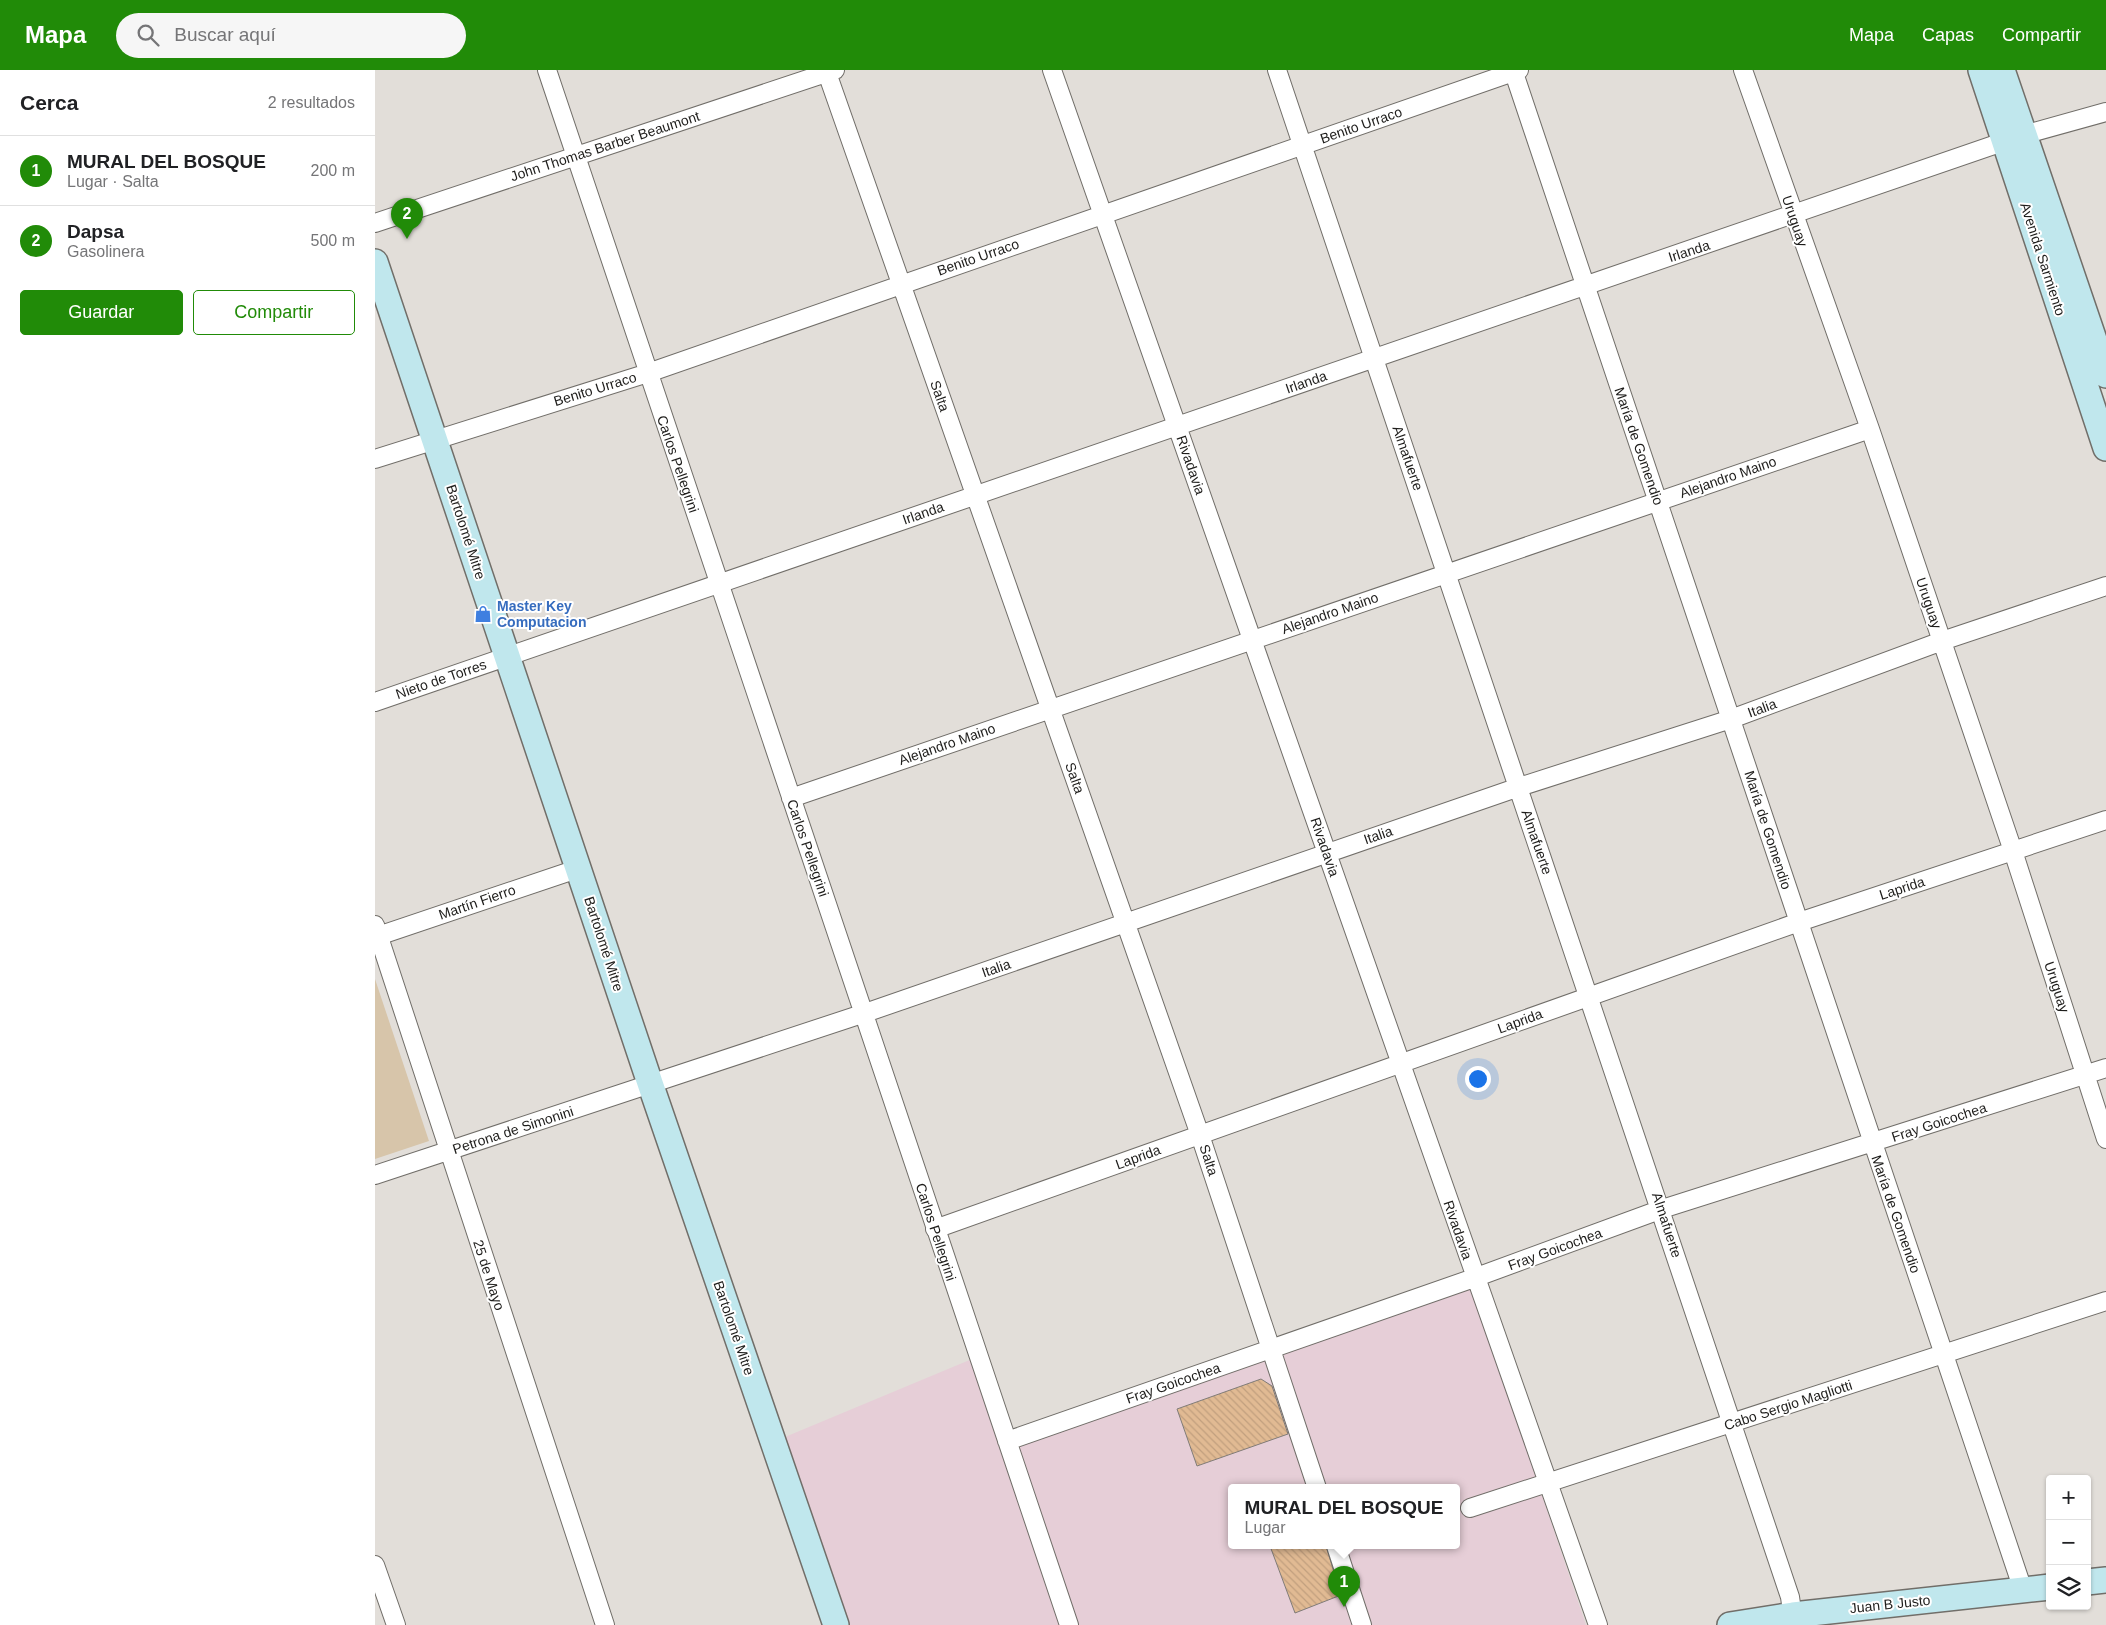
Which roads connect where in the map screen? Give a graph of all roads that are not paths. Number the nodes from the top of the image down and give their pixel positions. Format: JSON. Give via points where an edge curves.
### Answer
{"nodes":[{"id":1,"x":547,"y":70,"type":"edge"},
{"id":2,"x":1052,"y":70,"type":"edge"},
{"id":3,"x":1277,"y":70,"type":"edge"},
{"id":4,"x":1743,"y":70,"type":"edge"},
{"id":5,"x":1981,"y":70,"type":"edge"},
{"id":6,"x":2002,"y":70,"type":"edge"},
{"id":7,"x":829,"y":71,"type":"edge"},
{"id":8,"x":1515,"y":71,"type":"edge"},
{"id":9,"x":2106,"y":112,"type":"edge"},
{"id":10,"x":2014,"y":140,"type":"junction"},
{"id":11,"x":1302,"y":146,"type":"junction"},
{"id":12,"x":576,"y":156,"type":"junction"},
{"id":13,"x":1104,"y":215,"type":"junction"},
{"id":14,"x":1794,"y":216,"type":"junction"},
{"id":15,"x":375,"y":223,"type":"edge"},
{"id":16,"x":375,"y":262,"type":"edge"},
{"id":17,"x":901,"y":283,"type":"junction"},
{"id":18,"x":1585,"y":286,"type":"junction"},
{"id":19,"x":1374,"y":358,"type":"junction"},
{"id":20,"x":648,"y":373,"type":"junction"},
{"id":21,"x":2106,"y":375,"type":"edge"},
{"id":22,"x":1178,"y":426,"type":"junction"},
{"id":23,"x":1870,"y":429,"type":"junction"},
{"id":24,"x":435,"y":439,"type":"junction"},
{"id":25,"x":2106,"y":448,"type":"edge"},
{"id":26,"x":375,"y":459,"type":"edge"},
{"id":27,"x":975,"y":495,"type":"junction"},
{"id":28,"x":1657,"y":501,"type":"junction"},
{"id":29,"x":1447,"y":574,"type":"junction"},
{"id":30,"x":718,"y":583,"type":"junction"},
{"id":31,"x":2106,"y":586,"type":"edge"},
{"id":32,"x":1253,"y":640,"type":"junction"},
{"id":33,"x":1942,"y":641,"type":"junction"},
{"id":34,"x":507,"y":656,"type":"junction"},
{"id":35,"x":375,"y":702,"type":"edge"},
{"id":36,"x":1050,"y":709,"type":"junction"},
{"id":37,"x":1731,"y":719,"type":"junction"},
{"id":38,"x":1519,"y":787,"type":"junction"},
{"id":39,"x":791,"y":798,"type":"junction"},
{"id":40,"x":2106,"y":820,"type":"edge"},
{"id":41,"x":2013,"y":850,"type":"junction"},
{"id":42,"x":1327,"y":852,"type":"junction"},
{"id":43,"x":580,"y":868,"type":"junction"},
{"id":44,"x":1799,"y":922,"type":"junction"},
{"id":45,"x":1126,"y":923,"type":"junction"},
{"id":46,"x":376,"y":933,"type":"edge"},
{"id":47,"x":1589,"y":996,"type":"junction"},
{"id":48,"x":865,"y":1014,"type":"junction"},
{"id":49,"x":1401,"y":1063,"type":"junction"},
{"id":50,"x":2106,"y":1068,"type":"edge"},
{"id":51,"x":2085,"y":1075,"type":"junction"},
{"id":52,"x":651,"y":1086,"type":"junction"},
{"id":53,"x":1200,"y":1135,"type":"junction"},
{"id":54,"x":2106,"y":1139,"type":"edge"},
{"id":55,"x":1873,"y":1144,"type":"junction"},
{"id":56,"x":448,"y":1151,"type":"junction"},
{"id":57,"x":375,"y":1175,"type":"edge"},
{"id":58,"x":1661,"y":1210,"type":"junction"},
{"id":59,"x":935,"y":1229,"type":"junction"},
{"id":60,"x":1474,"y":1278,"type":"junction"},
{"id":61,"x":2106,"y":1301,"type":"edge"},
{"id":62,"x":1271,"y":1349,"type":"junction"},
{"id":63,"x":1943,"y":1354,"type":"junction"},
{"id":64,"x":1731,"y":1424,"type":"junction"},
{"id":65,"x":1007,"y":1441,"type":"junction"},
{"id":66,"x":1548,"y":1482,"type":"junction"},
{"id":67,"x":1316,"y":1484,"type":"edge"},
{"id":68,"x":1470,"y":1508,"type":"dead end"},
{"id":69,"x":1336,"y":1549,"type":"edge"},
{"id":70,"x":375,"y":1565,"type":"edge"},
{"id":71,"x":2106,"y":1580,"type":"edge"},
{"id":72,"x":2091,"y":1582,"type":"edge"},
{"id":73,"x":2046,"y":1587,"type":"edge"},
{"id":74,"x":2023,"y":1590,"type":"junction"},
{"id":75,"x":1793,"y":1620,"type":"edge"},
{"id":76,"x":396,"y":1625,"type":"edge"},
{"id":77,"x":605,"y":1625,"type":"edge"},
{"id":78,"x":836,"y":1625,"type":"edge"},
{"id":79,"x":1069,"y":1625,"type":"edge"},
{"id":80,"x":1362,"y":1625,"type":"edge"},
{"id":81,"x":1598,"y":1625,"type":"edge"},
{"id":82,"x":1730,"y":1625,"type":"edge"}],
"edges":[{"from":1,"to":12,"type":"street","name":"Carlos Pellegrini"},
{"from":2,"to":13,"type":"street","name":"Rivadavia"},
{"from":3,"to":11,"type":"street","name":"Almafuerte"},
{"from":4,"to":14,"type":"street","name":"Uruguay"},
{"from":5,"to":10,"type":"main road","name":"Avenida Sarmiento"},
{"from":6,"to":10,"type":"main road","name":"Avenida Sarmiento"},
{"from":7,"to":12,"type":"street","name":"John Thomas Barber Beaumont"},
{"from":7,"to":17,"type":"street","name":"Salta"},
{"from":8,"to":11,"type":"street","name":"Benito Urraco"},
{"from":8,"to":18,"type":"street","name":"María de Gomendio"},
{"from":9,"to":10,"type":"street","name":"Irlanda"},
{"from":10,"to":14,"type":"street","name":"Irlanda"},
{"from":10,"to":21,"type":"main road","name":"Avenida Sarmiento"},
{"from":10,"to":25,"type":"main road","name":"Avenida Sarmiento"},
{"from":11,"to":13,"type":"street","name":"Benito Urraco"},
{"from":11,"to":19,"type":"street","name":"Almafuerte"},
{"from":12,"to":15,"type":"street","name":"John Thomas Barber Beaumont"},
{"from":12,"to":20,"type":"street","name":"Carlos Pellegrini"},
{"from":13,"to":17,"type":"street","name":"Benito Urraco"},
{"from":13,"to":22,"type":"street","name":"Rivadavia"},
{"from":14,"to":18,"type":"street","name":"Irlanda"},
{"from":14,"to":23,"type":"street","name":"Uruguay"},
{"from":16,"to":24,"type":"main road","name":"Bartolomé Mitre"},
{"from":17,"to":20,"type":"street","name":"Benito Urraco"},
{"from":17,"to":27,"type":"street","name":"Salta"},
{"from":18,"to":19,"type":"street","name":"Irlanda"},
{"from":18,"to":28,"type":"street","name":"María de Gomendio"},
{"from":19,"to":22,"type":"street","name":"Irlanda"},
{"from":19,"to":29,"type":"street","name":"Almafuerte"},
{"from":20,"to":24,"type":"street","name":"Benito Urraco"},
{"from":20,"to":30,"type":"street","name":"Carlos Pellegrini"},
{"from":22,"to":27,"type":"street","name":"Irlanda"},
{"from":22,"to":32,"type":"street","name":"Rivadavia"},
{"from":23,"to":28,"type":"street","name":"Alejandro Maino"},
{"from":23,"to":33,"type":"street","name":"Uruguay"},
{"from":24,"to":26,"type":"street","name":"Benito Urraco"},
{"from":24,"to":34,"type":"main road","name":"Bartolomé Mitre"},
{"from":27,"to":30,"type":"street","name":"Irlanda"},
{"from":27,"to":36,"type":"street","name":"Salta"},
{"from":28,"to":29,"type":"street","name":"Alejandro Maino"},
{"from":28,"to":37,"type":"street","name":"María de Gomendio"},
{"from":29,"to":32,"type":"street","name":"Alejandro Maino"},
{"from":29,"to":38,"type":"street","name":"Almafuerte"},
{"from":30,"to":34,"type":"street","name":"Irlanda"},
{"from":30,"to":39,"type":"street","name":"Carlos Pellegrini"},
{"from":31,"to":33,"type":"street","name":"Italia"},
{"from":32,"to":36,"type":"street","name":"Alejandro Maino"},
{"from":32,"to":42,"type":"street","name":"Rivadavia"},
{"from":33,"to":37,"type":"street","name":"Italia"},
{"from":33,"to":41,"type":"street","name":"Uruguay"},
{"from":34,"to":35,"type":"street","name":"Nieto de Torres"},
{"from":34,"to":43,"type":"main road","name":"Bartolomé Mitre"},
{"from":36,"to":39,"type":"street","name":"Alejandro Maino"},
{"from":36,"to":45,"type":"street","name":"Salta"},
{"from":37,"to":38,"type":"street","name":"Italia"},
{"from":37,"to":44,"type":"street","name":"María de Gomendio"},
{"from":38,"to":42,"type":"street","name":"Italia"},
{"from":38,"to":47,"type":"street","name":"Almafuerte"},
{"from":39,"to":48,"type":"street","name":"Carlos Pellegrini"},
{"from":40,"to":41,"type":"street","name":"Laprida"},
{"from":41,"to":44,"type":"street","name":"Laprida"},
{"from":41,"to":51,"type":"street","name":"Uruguay"},
{"from":42,"to":45,"type":"street","name":"Italia"},
{"from":42,"to":49,"type":"street","name":"Rivadavia"},
{"from":43,"to":46,"type":"street","name":"Martín Fierro"},
{"from":43,"to":52,"type":"main road","name":"Bartolomé Mitre"},
{"from":44,"to":47,"type":"street","name":"Laprida"},
{"from":44,"to":55,"type":"street","name":"María de Gomendio"},
{"from":45,"to":48,"type":"street","name":"Italia"},
{"from":45,"to":53,"type":"street","name":"Salta"},
{"from":46,"to":56,"type":"street","name":"25 de Mayo"},
{"from":47,"to":49,"type":"street","name":"Laprida"},
{"from":47,"to":58,"type":"street","name":"Almafuerte"},
{"from":48,"to":52,"type":"street","name":"Italia"},
{"from":48,"to":59,"type":"street","name":"Carlos Pellegrini"},
{"from":49,"to":53,"type":"street","name":"Laprida"},
{"from":49,"to":60,"type":"street","name":"Rivadavia"},
{"from":50,"to":51,"type":"street","name":"Fray Goicochea"},
{"from":51,"to":54,"type":"street","name":"Uruguay"},
{"from":51,"to":55,"type":"street","name":"Fray Goicochea"},
{"from":52,"to":56,"type":"street","name":"Petrona de Simonini"},
{"from":52,"to":78,"type":"main road","name":"Bartolomé Mitre"},
{"from":53,"to":59,"type":"street","name":"Laprida"},
{"from":53,"to":62,"type":"street","name":"Salta"},
{"from":55,"to":58,"type":"street","name":"Fray Goicochea"},
{"from":55,"to":63,"type":"street","name":"María de Gomendio"},
{"from":56,"to":57,"type":"street","name":"Petrona de Simonini"},
{"from":56,"to":77,"type":"street","name":"25 de Mayo"},
{"from":58,"to":60,"type":"street","name":"Fray Goicochea"},
{"from":58,"to":64,"type":"street","name":"Almafuerte"},
{"from":59,"to":65,"type":"street","name":"Carlos Pellegrini"},
{"from":60,"to":62,"type":"street","name":"Fray Goicochea"},
{"from":60,"to":66,"type":"street","name":"Rivadavia"},
{"from":61,"to":63,"type":"street","name":"Cabo Sergio Magliotti"},
{"from":62,"to":65,"type":"street","name":"Fray Goicochea"},
{"from":62,"to":67,"type":"street","name":"Salta"},
{"from":63,"to":64,"type":"street","name":"Cabo Sergio Magliotti"},
{"from":63,"to":74,"type":"street","name":"María de Gomendio"},
{"from":64,"to":66,"type":"street","name":"Cabo Sergio Magliotti"},
{"from":64,"to":75,"type":"street","name":"Almafuerte","via":[[1790,1598]]},
{"from":65,"to":79,"type":"street","name":"Carlos Pellegrini"},
{"from":66,"to":68,"type":"street","name":"Cabo Sergio Magliotti"},
{"from":66,"to":81,"type":"street","name":"Rivadavia"},
{"from":69,"to":80,"type":"street"},
{"from":70,"to":76,"type":"street"},
{"from":71,"to":72,"type":"main road"},
{"from":73,"to":74,"type":"main road","name":"Juan B Justo"},
{"from":74,"to":75,"type":"main road","name":"Juan B Justo"},
{"from":75,"to":82,"type":"main road","name":"Juan B Justo"}]}
